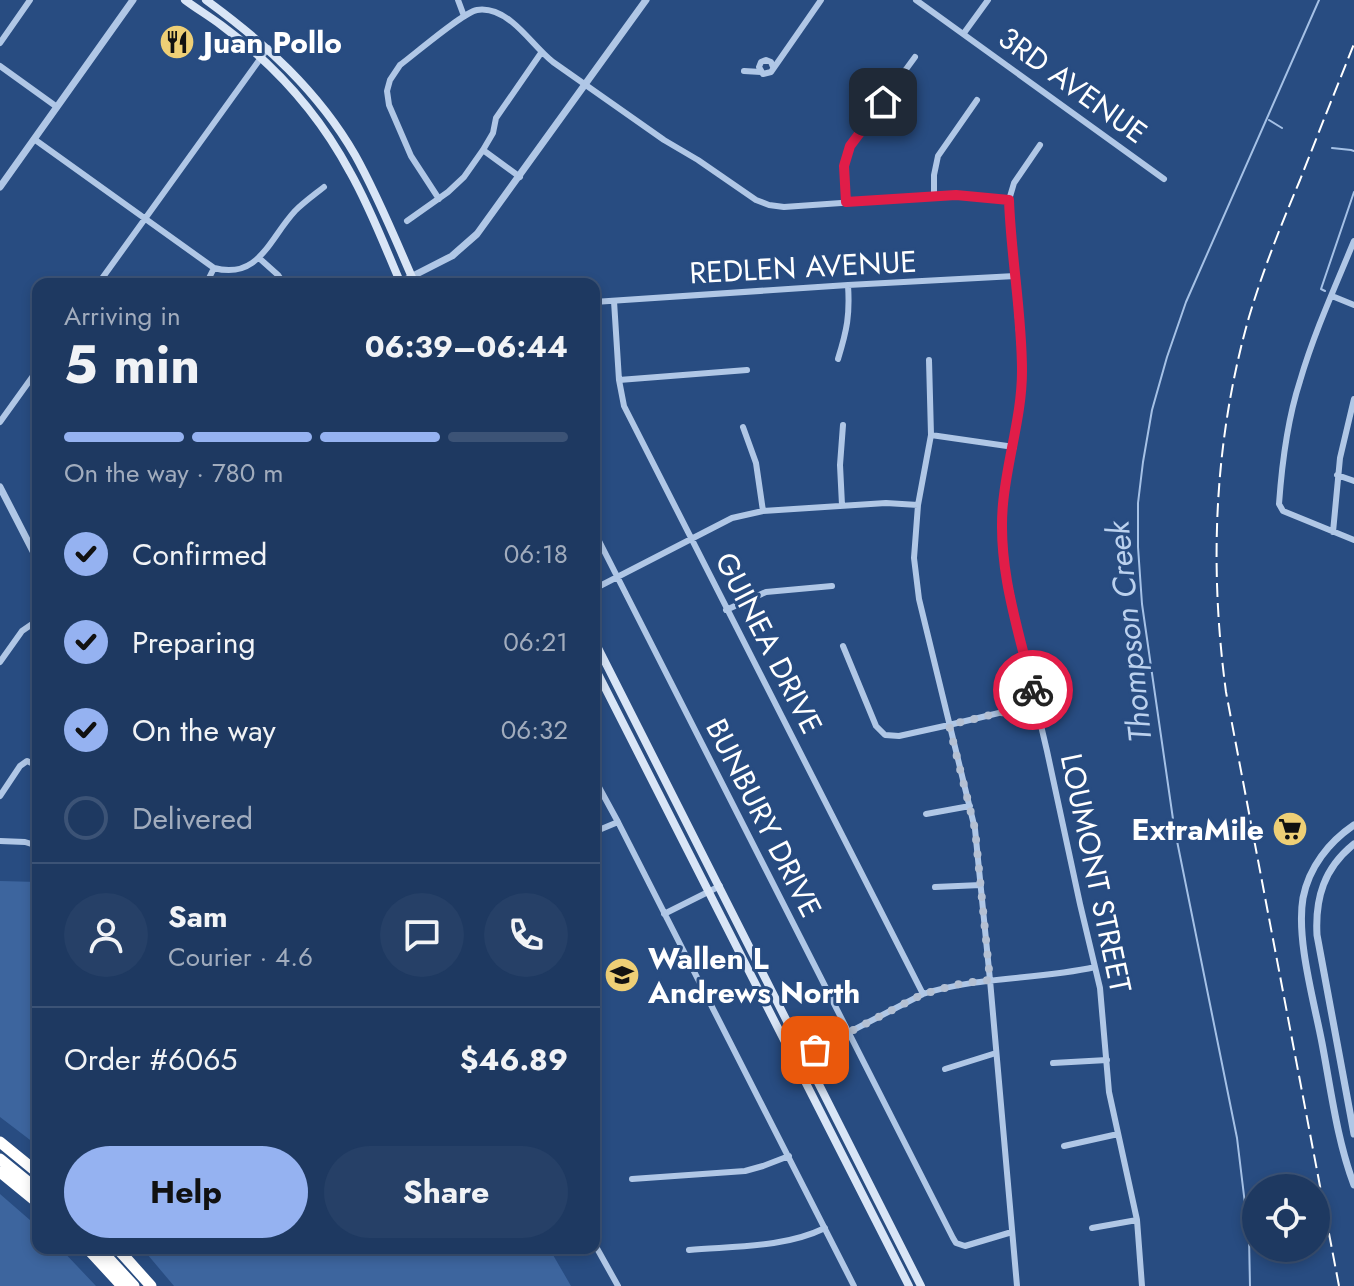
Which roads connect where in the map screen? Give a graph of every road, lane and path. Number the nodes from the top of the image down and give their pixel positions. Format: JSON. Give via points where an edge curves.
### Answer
{"nodes":[{"id":1,"x":30,"y":0,"type":"edge"},
{"id":2,"x":133,"y":0,"type":"edge"},
{"id":3,"x":185,"y":0,"type":"edge"},
{"id":4,"x":206,"y":0,"type":"edge"},
{"id":5,"x":458,"y":0,"type":"edge"},
{"id":6,"x":470,"y":0,"type":"edge"},
{"id":7,"x":646,"y":0,"type":"edge"},
{"id":8,"x":821,"y":0,"type":"edge"},
{"id":9,"x":916,"y":0,"type":"edge"},
{"id":10,"x":988,"y":0,"type":"edge"},
{"id":11,"x":474,"y":11,"type":"junction"},
{"id":12,"x":464,"y":16,"type":"junction"},
{"id":13,"x":964,"y":33,"type":"junction"},
{"id":14,"x":0,"y":43,"type":"edge"},
{"id":15,"x":268,"y":48,"type":"junction"},
{"id":16,"x":541,"y":53,"type":"junction"},
{"id":17,"x":915,"y":57,"type":"dead end"},
{"id":18,"x":260,"y":58,"type":"junction"},
{"id":19,"x":0,"y":66,"type":"edge"},
{"id":20,"x":773,"y":67,"type":"junction"},
{"id":21,"x":744,"y":71,"type":"dead end"},
{"id":22,"x":761,"y":72,"type":"junction"},
{"id":23,"x":586,"y":85,"type":"junction"},
{"id":24,"x":977,"y":100,"type":"dead end"},
{"id":25,"x":57,"y":107,"type":"junction"},
{"id":26,"x":34,"y":139,"type":"junction"},
{"id":27,"x":1040,"y":145,"type":"dead end"},
{"id":28,"x":483,"y":150,"type":"junction"},
{"id":29,"x":520,"y":177,"type":"junction"},
{"id":30,"x":1164,"y":179,"type":"dead end"},
{"id":31,"x":0,"y":187,"type":"edge"},
{"id":32,"x":324,"y":187,"type":"dead end"},
{"id":33,"x":934,"y":197,"type":"junction"},
{"id":34,"x":439,"y":199,"type":"junction"},
{"id":35,"x":1009,"y":200,"type":"junction"},
{"id":36,"x":846,"y":202,"type":"junction"},
{"id":37,"x":144,"y":219,"type":"junction"},
{"id":38,"x":407,"y":221,"type":"dead end"},
{"id":39,"x":1353,"y":246,"type":"edge"},
{"id":40,"x":259,"y":258,"type":"junction"},
{"id":41,"x":214,"y":268,"type":"junction"},
{"id":42,"x":1015,"y":276,"type":"junction"},
{"id":43,"x":102,"y":278,"type":"edge"},
{"id":44,"x":209,"y":278,"type":"edge"},
{"id":45,"x":280,"y":278,"type":"edge"},
{"id":46,"x":398,"y":278,"type":"edge"},
{"id":47,"x":412,"y":278,"type":"edge"},
{"id":48,"x":416,"y":278,"type":"edge"},
{"id":49,"x":848,"y":285,"type":"junction"},
{"id":50,"x":1332,"y":296,"type":"junction"},
{"id":51,"x":614,"y":301,"type":"junction"},
{"id":52,"x":600,"y":302,"type":"edge"},
{"id":53,"x":1354,"y":305,"type":"edge"},
{"id":54,"x":838,"y":359,"type":"dead end"},
{"id":55,"x":929,"y":360,"type":"dead end"},
{"id":56,"x":747,"y":370,"type":"dead end"},
{"id":57,"x":32,"y":377,"type":"edge"},
{"id":58,"x":619,"y":380,"type":"junction"},
{"id":59,"x":1354,"y":399,"type":"edge"},
{"id":60,"x":0,"y":422,"type":"edge"},
{"id":61,"x":1351,"y":422,"type":"edge"},
{"id":62,"x":843,"y":425,"type":"dead end"},
{"id":63,"x":743,"y":427,"type":"dead end"},
{"id":64,"x":931,"y":435,"type":"junction"},
{"id":65,"x":1014,"y":447,"type":"junction"},
{"id":66,"x":1337,"y":475,"type":"junction"},
{"id":67,"x":1354,"y":481,"type":"edge"},
{"id":68,"x":0,"y":487,"type":"edge"},
{"id":69,"x":842,"y":505,"type":"junction"},
{"id":70,"x":918,"y":505,"type":"junction"},
{"id":71,"x":763,"y":511,"type":"junction"},
{"id":72,"x":1333,"y":532,"type":"junction"},
{"id":73,"x":691,"y":540,"type":"junction"},
{"id":74,"x":1354,"y":540,"type":"edge"},
{"id":75,"x":600,"y":543,"type":"edge"},
{"id":76,"x":32,"y":549,"type":"edge"},
{"id":77,"x":617,"y":577,"type":"junction"},
{"id":78,"x":600,"y":586,"type":"edge"},
{"id":79,"x":832,"y":586,"type":"dead end"},
{"id":80,"x":726,"y":610,"type":"junction"},
{"id":81,"x":32,"y":624,"type":"edge"},
{"id":82,"x":0,"y":643,"type":"edge"},
{"id":83,"x":843,"y":646,"type":"dead end"},
{"id":84,"x":9,"y":650,"type":"junction"},
{"id":85,"x":600,"y":652,"type":"edge"},
{"id":86,"x":0,"y":662,"type":"edge"},
{"id":87,"x":600,"y":678,"type":"edge"},
{"id":88,"x":1036,"y":704,"type":"junction"},
{"id":89,"x":949,"y":725,"type":"junction"},
{"id":90,"x":32,"y":763,"type":"edge"},
{"id":91,"x":600,"y":789,"type":"edge"},
{"id":92,"x":0,"y":796,"type":"edge"},
{"id":93,"x":970,"y":806,"type":"junction"},
{"id":94,"x":926,"y":814,"type":"dead end"},
{"id":95,"x":618,"y":822,"type":"junction"},
{"id":96,"x":1354,"y":825,"type":"edge"},
{"id":97,"x":600,"y":830,"type":"edge"},
{"id":98,"x":0,"y":841,"type":"edge"},
{"id":99,"x":32,"y":844,"type":"edge"},
{"id":100,"x":1354,"y":844,"type":"edge"},
{"id":101,"x":981,"y":885,"type":"junction"},
{"id":102,"x":720,"y":886,"type":"junction"},
{"id":103,"x":935,"y":887,"type":"dead end"},
{"id":104,"x":708,"y":892,"type":"junction"},
{"id":105,"x":664,"y":914,"type":"junction"},
{"id":106,"x":1095,"y":967,"type":"junction"},
{"id":107,"x":990,"y":980,"type":"junction"},
{"id":108,"x":923,"y":994,"type":"junction"},
{"id":109,"x":1329,"y":995,"type":"junction"},
{"id":110,"x":1313,"y":998,"type":"junction"},
{"id":111,"x":848,"y":1032,"type":"junction"},
{"id":112,"x":996,"y":1053,"type":"junction"},
{"id":113,"x":805,"y":1055,"type":"junction"},
{"id":114,"x":794,"y":1060,"type":"junction"},
{"id":115,"x":1107,"y":1060,"type":"junction"},
{"id":116,"x":1053,"y":1063,"type":"dead end"},
{"id":117,"x":945,"y":1069,"type":"dead end"},
{"id":118,"x":1353,"y":1110,"type":"edge"},
{"id":119,"x":1335,"y":1113,"type":"junction"},
{"id":120,"x":1118,"y":1134,"type":"junction"},
{"id":121,"x":1354,"y":1134,"type":"edge"},
{"id":122,"x":0,"y":1142,"type":"edge"},
{"id":123,"x":1064,"y":1146,"type":"dead end"},
{"id":124,"x":0,"y":1150,"type":"edge"},
{"id":125,"x":789,"y":1156,"type":"junction"},
{"id":126,"x":0,"y":1159,"type":"edge"},
{"id":127,"x":32,"y":1168,"type":"edge"},
{"id":128,"x":0,"y":1172,"type":"edge"},
{"id":129,"x":32,"y":1177,"type":"edge"},
{"id":130,"x":632,"y":1179,"type":"dead end"},
{"id":131,"x":32,"y":1185,"type":"edge"},
{"id":132,"x":1354,"y":1185,"type":"edge"},
{"id":133,"x":32,"y":1198,"type":"edge"},
{"id":134,"x":1137,"y":1220,"type":"junction"},
{"id":135,"x":825,"y":1228,"type":"junction"},
{"id":136,"x":1092,"y":1228,"type":"dead end"},
{"id":137,"x":1012,"y":1232,"type":"junction"},
{"id":138,"x":689,"y":1250,"type":"dead end"},
{"id":139,"x":93,"y":1254,"type":"edge"},
{"id":140,"x":105,"y":1254,"type":"edge"},
{"id":141,"x":113,"y":1254,"type":"edge"},
{"id":142,"x":122,"y":1254,"type":"edge"},
{"id":143,"x":600,"y":1254,"type":"edge"},
{"id":144,"x":122,"y":1286,"type":"edge"},
{"id":145,"x":134,"y":1286,"type":"edge"},
{"id":146,"x":142,"y":1286,"type":"edge"},
{"id":147,"x":151,"y":1286,"type":"edge"},
{"id":148,"x":618,"y":1286,"type":"edge"},
{"id":149,"x":854,"y":1286,"type":"edge"},
{"id":150,"x":909,"y":1286,"type":"edge"},
{"id":151,"x":921,"y":1286,"type":"edge"},
{"id":152,"x":1017,"y":1286,"type":"edge"},
{"id":153,"x":1142,"y":1286,"type":"edge"}],
"edges":[{"from":1,"to":14,"type":"street"},
{"from":2,"to":25,"type":"street"},
{"from":3,"to":18,"type":"main road"},
{"from":4,"to":15,"type":"main road"},
{"from":5,"to":12,"type":"street"},
{"from":6,"to":11,"type":"street"},
{"from":7,"to":23,"type":"street"},
{"from":8,"to":20,"type":"street"},
{"from":9,"to":13,"type":"street","name":"3RD AVENUE"},
{"from":10,"to":13,"type":"street"},
{"from":11,"to":12,"type":"street"},
{"from":11,"to":16,"type":"street","via":[[490,10],[510,20]]},
{"from":12,"to":34,"type":"street","via":[[400,65],[387,91],[411,156]]},
{"from":13,"to":30,"type":"street","name":"3RD AVENUE"},
{"from":15,"to":18,"type":"street"},
{"from":15,"to":47,"type":"main road","via":[[341,132]]},
{"from":16,"to":23,"type":"street"},
{"from":16,"to":28,"type":"street","via":[[496,118]]},
{"from":17,"to":36,"type":"street","via":[[850,146],[844,166]]},
{"from":18,"to":37,"type":"street"},
{"from":18,"to":46,"type":"main road","via":[[337,148]]},
{"from":19,"to":25,"type":"street"},
{"from":20,"to":22,"type":"street","via":[[769,74]]},
{"from":20,"to":22,"type":"street","via":[[764,60]]},
{"from":21,"to":22,"type":"street"},
{"from":23,"to":29,"type":"street"},
{"from":23,"to":36,"type":"street","via":[[756,200],[784,207]]},
{"from":24,"to":33,"type":"street","via":[[938,156]]},
{"from":25,"to":26,"type":"street"},
{"from":26,"to":31,"type":"street"},
{"from":26,"to":37,"type":"street"},
{"from":27,"to":35,"type":"street"},
{"from":28,"to":29,"type":"street"},
{"from":28,"to":34,"type":"street"},
{"from":29,"to":48,"type":"street","via":[[469,243]]},
{"from":32,"to":40,"type":"street","via":[[294,212]]},
{"from":33,"to":35,"type":"street"},
{"from":33,"to":36,"type":"street"},
{"from":34,"to":38,"type":"street"},
{"from":35,"to":42,"type":"street","name":"LOUMONT STREET"},
{"from":37,"to":41,"type":"street"},
{"from":37,"to":43,"type":"street"},
{"from":39,"to":50,"type":"street"},
{"from":40,"to":41,"type":"street","via":[[243,269]]},
{"from":40,"to":45,"type":"street"},
{"from":41,"to":44,"type":"street"},
{"from":42,"to":49,"type":"street","name":"REDLEN AVENUE"},
{"from":42,"to":65,"type":"street","name":"LOUMONT STREET","via":[[1022,372]]},
{"from":49,"to":51,"type":"street","name":"REDLEN AVENUE"},
{"from":49,"to":54,"type":"street","via":[[848,328]]},
{"from":50,"to":53,"type":"street"},
{"from":50,"to":72,"type":"street","via":[[1299,382],[1285,439],[1279,504],[1283,511]]},
{"from":51,"to":52,"type":"street","name":"REDLEN AVENUE"},
{"from":51,"to":58,"type":"street","name":"GUINEA DRIVE"},
{"from":55,"to":64,"type":"street"},
{"from":56,"to":58,"type":"street"},
{"from":57,"to":60,"type":"street"},
{"from":58,"to":73,"type":"street","name":"GUINEA DRIVE","via":[[624,406]]},
{"from":59,"to":61,"type":"street"},
{"from":61,"to":66,"type":"street"},
{"from":62,"to":69,"type":"street"},
{"from":63,"to":71,"type":"street","via":[[756,463]]},
{"from":64,"to":65,"type":"street"},
{"from":64,"to":70,"type":"street"},
{"from":65,"to":88,"type":"street","name":"LOUMONT STREET","via":[[1003,506],[1004,560]]},
{"from":66,"to":67,"type":"street"},
{"from":66,"to":72,"type":"street"},
{"from":68,"to":76,"type":"street"},
{"from":69,"to":70,"type":"street"},
{"from":69,"to":71,"type":"street"},
{"from":70,"to":89,"type":"street","via":[[914,558],[919,599]]},
{"from":71,"to":73,"type":"street","via":[[732,518]]},
{"from":72,"to":74,"type":"street"},
{"from":73,"to":77,"type":"street"},
{"from":73,"to":80,"type":"street","name":"GUINEA DRIVE"},
{"from":75,"to":77,"type":"street","name":"BUNBURY DRIVE"},
{"from":77,"to":78,"type":"street"},
{"from":77,"to":111,"type":"street","name":"BUNBURY DRIVE"},
{"from":79,"to":80,"type":"street","via":[[766,592]]},
{"from":80,"to":108,"type":"street","name":"GUINEA DRIVE"},
{"from":81,"to":84,"type":"street"},
{"from":82,"to":84,"type":"street"},
{"from":83,"to":89,"type":"street","via":[[876,726],[885,735]]},
{"from":84,"to":86,"type":"street"},
{"from":85,"to":102,"type":"main road"},
{"from":87,"to":104,"type":"main road"},
{"from":88,"to":89,"type":"street"},
{"from":88,"to":106,"type":"street","name":"LOUMONT STREET"},
{"from":89,"to":93,"type":"street"},
{"from":90,"to":92,"type":"street","via":[[20,766]]},
{"from":91,"to":95,"type":"street"},
{"from":93,"to":94,"type":"street"},
{"from":93,"to":101,"type":"street"},
{"from":95,"to":97,"type":"street"},
{"from":95,"to":105,"type":"street"},
{"from":96,"to":110,"type":"street","via":[[1318,861],[1304,894],[1301,927]]},
{"from":98,"to":99,"type":"street"},
{"from":100,"to":109,"type":"street","via":[[1331,868],[1315,912]]},
{"from":101,"to":103,"type":"street"},
{"from":101,"to":107,"type":"street"},
{"from":102,"to":104,"type":"street"},
{"from":102,"to":113,"type":"main road"},
{"from":104,"to":105,"type":"street"},
{"from":104,"to":114,"type":"main road"},
{"from":105,"to":125,"type":"street"},
{"from":106,"to":107,"type":"street"},
{"from":106,"to":115,"type":"street","name":"LOUMONT STREET"},
{"from":107,"to":108,"type":"street"},
{"from":107,"to":112,"type":"street"},
{"from":108,"to":111,"type":"street"},
{"from":109,"to":110,"type":"street"},
{"from":109,"to":118,"type":"street"},
{"from":110,"to":119,"type":"street"},
{"from":111,"to":113,"type":"street"},
{"from":111,"to":137,"type":"street","name":"BUNBURY DRIVE","via":[[956,1243],[965,1246]]},
{"from":112,"to":117,"type":"street"},
{"from":112,"to":137,"type":"street"},
{"from":113,"to":114,"type":"street"},
{"from":113,"to":151,"type":"main road"},
{"from":114,"to":150,"type":"main road"},
{"from":115,"to":116,"type":"street"},
{"from":115,"to":120,"type":"street","name":"LOUMONT STREET"},
{"from":118,"to":119,"type":"street"},
{"from":118,"to":121,"type":"street"},
{"from":119,"to":132,"type":"street"},
{"from":120,"to":123,"type":"street"},
{"from":120,"to":134,"type":"street","name":"LOUMONT STREET"},
{"from":122,"to":127,"type":"highway"},
{"from":124,"to":129,"type":"highway"},
{"from":125,"to":130,"type":"street","via":[[745,1171]]},
{"from":125,"to":135,"type":"street"},
{"from":126,"to":131,"type":"highway"},
{"from":128,"to":133,"type":"highway"},
{"from":134,"to":136,"type":"street"},
{"from":134,"to":153,"type":"street","name":"LOUMONT STREET"},
{"from":135,"to":138,"type":"street","via":[[783,1242]]},
{"from":135,"to":149,"type":"street"},
{"from":137,"to":152,"type":"street"},
{"from":139,"to":144,"type":"highway"},
{"from":140,"to":145,"type":"highway"},
{"from":141,"to":146,"type":"highway"},
{"from":142,"to":147,"type":"highway"},
{"from":143,"to":148,"type":"street"}]}
